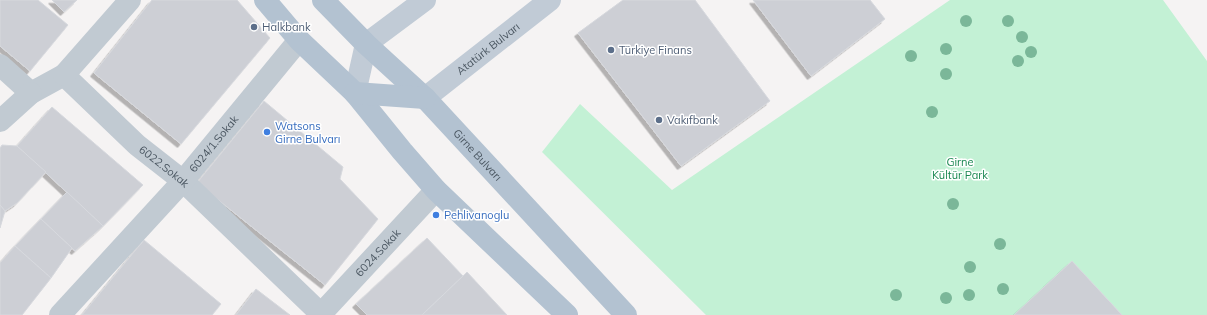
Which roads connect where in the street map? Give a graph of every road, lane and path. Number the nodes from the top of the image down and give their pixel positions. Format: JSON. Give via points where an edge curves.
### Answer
{"nodes":[{"id":1,"x":130,"y":0,"type":"edge"},
{"id":2,"x":265,"y":0,"type":"edge"},
{"id":3,"x":323,"y":0,"type":"edge"},
{"id":4,"x":425,"y":0,"type":"edge"},
{"id":5,"x":550,"y":0,"type":"edge"},
{"id":6,"x":299,"y":40,"type":"junction"},
{"id":7,"x":366,"y":44,"type":"junction"},
{"id":8,"x":0,"y":65,"type":"edge"},
{"id":9,"x":64,"y":75,"type":"junction"},
{"id":10,"x":31,"y":93,"type":"junction"},
{"id":11,"x":355,"y":93,"type":"junction"},
{"id":12,"x":425,"y":98,"type":"junction"},
{"id":13,"x":0,"y":121,"type":"edge"},
{"id":14,"x":183,"y":181,"type":"junction"},
{"id":15,"x":436,"y":190,"type":"junction"},
{"id":16,"x":321,"y":314,"type":"edge"},
{"id":17,"x":60,"y":315,"type":"edge"},
{"id":18,"x":567,"y":315,"type":"edge"},
{"id":19,"x":626,"y":315,"type":"edge"}],
"edges":[{"from":1,"to":9,"type":"street"},
{"from":2,"to":6,"type":"main road"},
{"from":3,"to":7,"type":"main road","name":"Girne Bulvarı"},
{"from":4,"to":7,"type":"main road"},
{"from":5,"to":12,"type":"main road","name":"Atatürk Bulvarı"},
{"from":6,"to":11,"type":"main road"},
{"from":6,"to":14,"type":"street","name":"6024/1.Sokak"},
{"from":7,"to":11,"type":"main road"},
{"from":7,"to":12,"type":"main road","name":"Girne Bulvarı"},
{"from":8,"to":10,"type":"street"},
{"from":9,"to":10,"type":"street"},
{"from":9,"to":14,"type":"street","name":"6022.Sokak","via":[[137,145]]},
{"from":10,"to":13,"type":"street"},
{"from":11,"to":12,"type":"main road"},
{"from":11,"to":15,"type":"main road"},
{"from":12,"to":19,"type":"main road","name":"Girne Bulvarı"},
{"from":14,"to":16,"type":"street","name":"6022.Sokak"},
{"from":14,"to":17,"type":"street","name":"6024/1.Sokak"},
{"from":15,"to":16,"type":"street","name":"6024.Sokak"},
{"from":15,"to":18,"type":"main road"}]}
